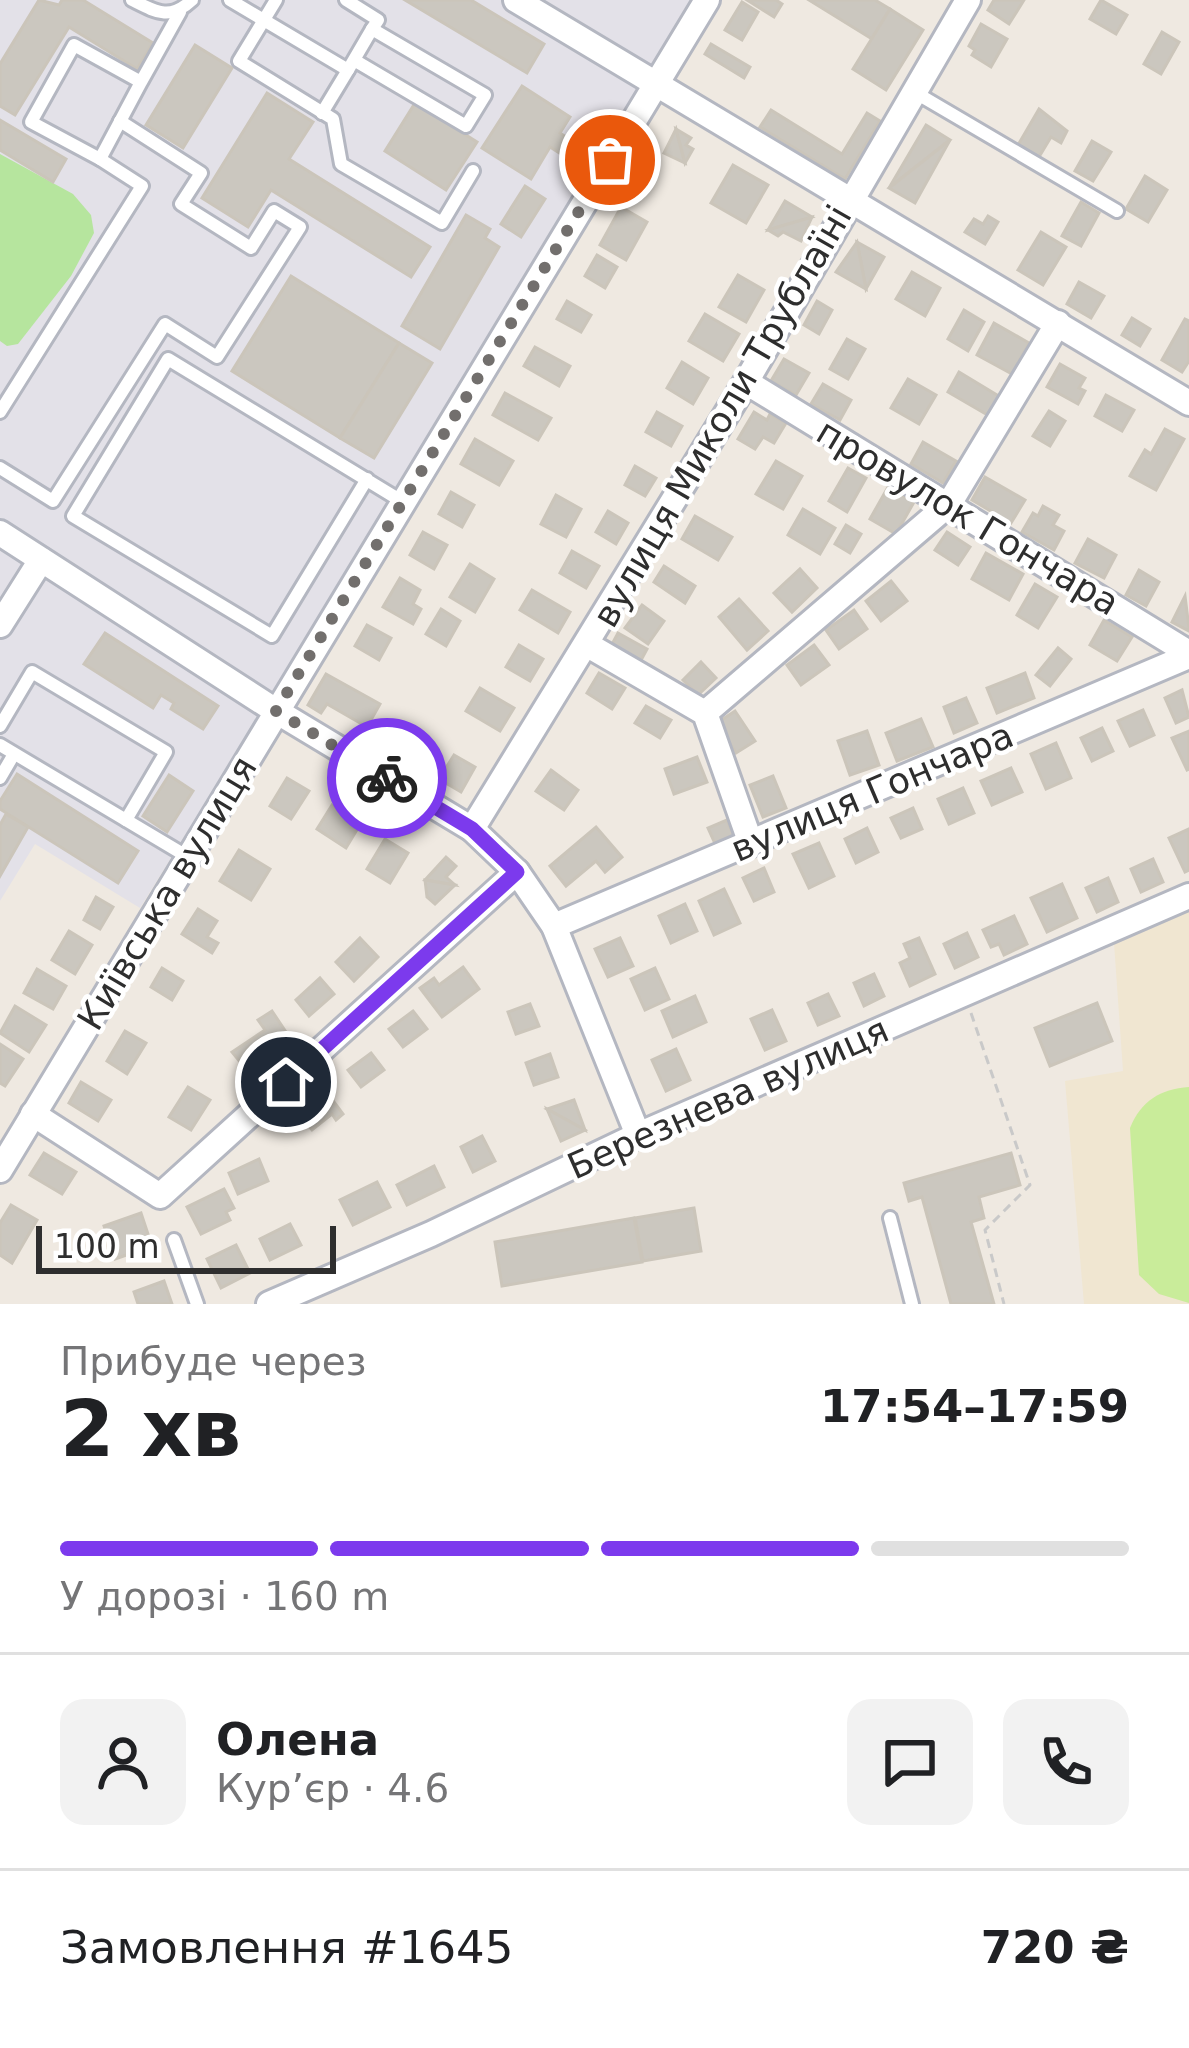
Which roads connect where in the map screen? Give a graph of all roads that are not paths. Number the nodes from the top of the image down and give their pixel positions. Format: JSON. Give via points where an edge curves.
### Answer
{"nodes":[{"id":1,"x":132,"y":0,"type":"edge"},
{"id":2,"x":192,"y":0,"type":"edge"},
{"id":3,"x":230,"y":0,"type":"edge"},
{"id":4,"x":276,"y":0,"type":"edge"},
{"id":5,"x":346,"y":0,"type":"edge"},
{"id":6,"x":516,"y":0,"type":"edge"},
{"id":7,"x":707,"y":0,"type":"edge"},
{"id":8,"x":968,"y":0,"type":"edge"},
{"id":9,"x":180,"y":12,"type":"junction"},
{"id":10,"x":263,"y":20,"type":"junction"},
{"id":11,"x":372,"y":28,"type":"junction"},
{"id":12,"x":351,"y":65,"type":"junction"},
{"id":13,"x":142,"y":82,"type":"junction"},
{"id":14,"x":656,"y":85,"type":"junction"},
{"id":15,"x":916,"y":93,"type":"junction"},
{"id":16,"x":322,"y":113,"type":"junction"},
{"id":17,"x":121,"y":121,"type":"junction"},
{"id":18,"x":100,"y":159,"type":"junction"},
{"id":19,"x":473,"y":171,"type":"dead end"},
{"id":20,"x":850,"y":197,"type":"junction"},
{"id":21,"x":1117,"y":211,"type":"dead end"},
{"id":22,"x":1058,"y":322,"type":"junction"},
{"id":23,"x":746,"y":382,"type":"junction"},
{"id":24,"x":1186,"y":395,"type":"edge"},
{"id":25,"x":0,"y":412,"type":"edge"},
{"id":26,"x":0,"y":468,"type":"edge"},
{"id":27,"x":367,"y":479,"type":"junction"},
{"id":28,"x":403,"y":502,"type":"junction"},
{"id":29,"x":949,"y":504,"type":"junction"},
{"id":30,"x":0,"y":533,"type":"edge"},
{"id":31,"x":41,"y":560,"type":"junction"},
{"id":32,"x":0,"y":625,"type":"edge"},
{"id":33,"x":588,"y":645,"type":"junction"},
{"id":34,"x":1189,"y":655,"type":"edge"},
{"id":35,"x":276,"y":711,"type":"junction"},
{"id":36,"x":705,"y":713,"type":"junction"},
{"id":37,"x":0,"y":726,"type":"edge"},
{"id":38,"x":0,"y":745,"type":"edge"},
{"id":39,"x":14,"y":754,"type":"junction"},
{"id":40,"x":0,"y":778,"type":"edge"},
{"id":41,"x":126,"y":820,"type":"junction"},
{"id":42,"x":472,"y":829,"type":"junction"},
{"id":43,"x":751,"y":844,"type":"junction"},
{"id":44,"x":188,"y":857,"type":"junction"},
{"id":45,"x":517,"y":872,"type":"junction"},
{"id":46,"x":1189,"y":896,"type":"edge"},
{"id":47,"x":554,"y":926,"type":"junction"},
{"id":48,"x":33,"y":1114,"type":"junction"},
{"id":49,"x":638,"y":1135,"type":"junction"},
{"id":50,"x":0,"y":1169,"type":"edge"},
{"id":51,"x":890,"y":1217,"type":"dead end"},
{"id":52,"x":174,"y":1240,"type":"dead end"},
{"id":53,"x":197,"y":1304,"type":"edge"},
{"id":54,"x":269,"y":1304,"type":"edge"},
{"id":55,"x":912,"y":1304,"type":"edge"}],
"edges":[{"from":1,"to":9,"type":"lane","via":[[163,15]]},
{"from":2,"to":9,"type":"lane"},
{"from":3,"to":10,"type":"lane"},
{"from":4,"to":10,"type":"lane"},
{"from":5,"to":11,"type":"lane","via":[[378,20]]},
{"from":6,"to":14,"type":"street"},
{"from":7,"to":14,"type":"street","name":"Київська вулиця"},
{"from":8,"to":15,"type":"street","name":"вулиця Миколи Трублаїні"},
{"from":9,"to":13,"type":"lane"},
{"from":10,"to":12,"type":"lane"},
{"from":10,"to":16,"type":"lane","via":[[239,61]]},
{"from":11,"to":12,"type":"lane"},
{"from":11,"to":12,"type":"lane","via":[[484,95],[466,126]]},
{"from":12,"to":16,"type":"lane"},
{"from":13,"to":17,"type":"lane"},
{"from":13,"to":18,"type":"lane","via":[[74,45],[63,64],[32,122]]},
{"from":14,"to":20,"type":"street"},
{"from":14,"to":28,"type":"street","name":"Київська вулиця"},
{"from":15,"to":20,"type":"street","name":"вулиця Миколи Трублаїні"},
{"from":15,"to":21,"type":"lane"},
{"from":16,"to":19,"type":"lane","via":[[333,119],[340,164],[442,223]]},
{"from":17,"to":18,"type":"lane"},
{"from":17,"to":26,"type":"lane","via":[[201,172],[182,204],[251,248],[274,211],[299,226],[217,357],[165,324],[53,501]]},
{"from":18,"to":25,"type":"lane","via":[[142,186]]},
{"from":20,"to":22,"type":"street"},
{"from":20,"to":23,"type":"street","name":"вулиця Миколи Трублаїні"},
{"from":22,"to":24,"type":"street"},
{"from":22,"to":29,"type":"street"},
{"from":23,"to":29,"type":"street","name":"провулок Гончара"},
{"from":23,"to":33,"type":"street","name":"вулиця Миколи Трублаїні"},
{"from":27,"to":27,"type":"lane","via":[[167,358],[73,516],[272,636]]},
{"from":27,"to":28,"type":"lane"},
{"from":28,"to":35,"type":"street","name":"Київська вулиця"},
{"from":29,"to":34,"type":"street","name":"провулок Гончара"},
{"from":29,"to":36,"type":"street"},
{"from":30,"to":31,"type":"street"},
{"from":31,"to":32,"type":"street"},
{"from":31,"to":35,"type":"street"},
{"from":33,"to":36,"type":"street"},
{"from":33,"to":42,"type":"street","name":"вулиця Миколи Трублаїні"},
{"from":34,"to":43,"type":"street","name":"вулиця Гончара"},
{"from":35,"to":42,"type":"street"},
{"from":35,"to":44,"type":"street","name":"Київська вулиця"},
{"from":36,"to":43,"type":"street"},
{"from":37,"to":41,"type":"lane","via":[[32,672],[166,752]]},
{"from":38,"to":39,"type":"lane"},
{"from":39,"to":40,"type":"lane"},
{"from":39,"to":41,"type":"lane"},
{"from":41,"to":44,"type":"lane"},
{"from":42,"to":45,"type":"street"},
{"from":43,"to":47,"type":"street","name":"вулиця Гончара"},
{"from":44,"to":48,"type":"street","name":"Київська вулиця"},
{"from":45,"to":47,"type":"street"},
{"from":45,"to":48,"type":"street","via":[[160,1196]]},
{"from":46,"to":49,"type":"street","name":"Березнева вулиця"},
{"from":47,"to":49,"type":"street"},
{"from":48,"to":50,"type":"street","name":"Київська вулиця"},
{"from":49,"to":54,"type":"street","name":"Березнева вулиця"},
{"from":51,"to":55,"type":"lane"},
{"from":52,"to":53,"type":"lane"}]}
